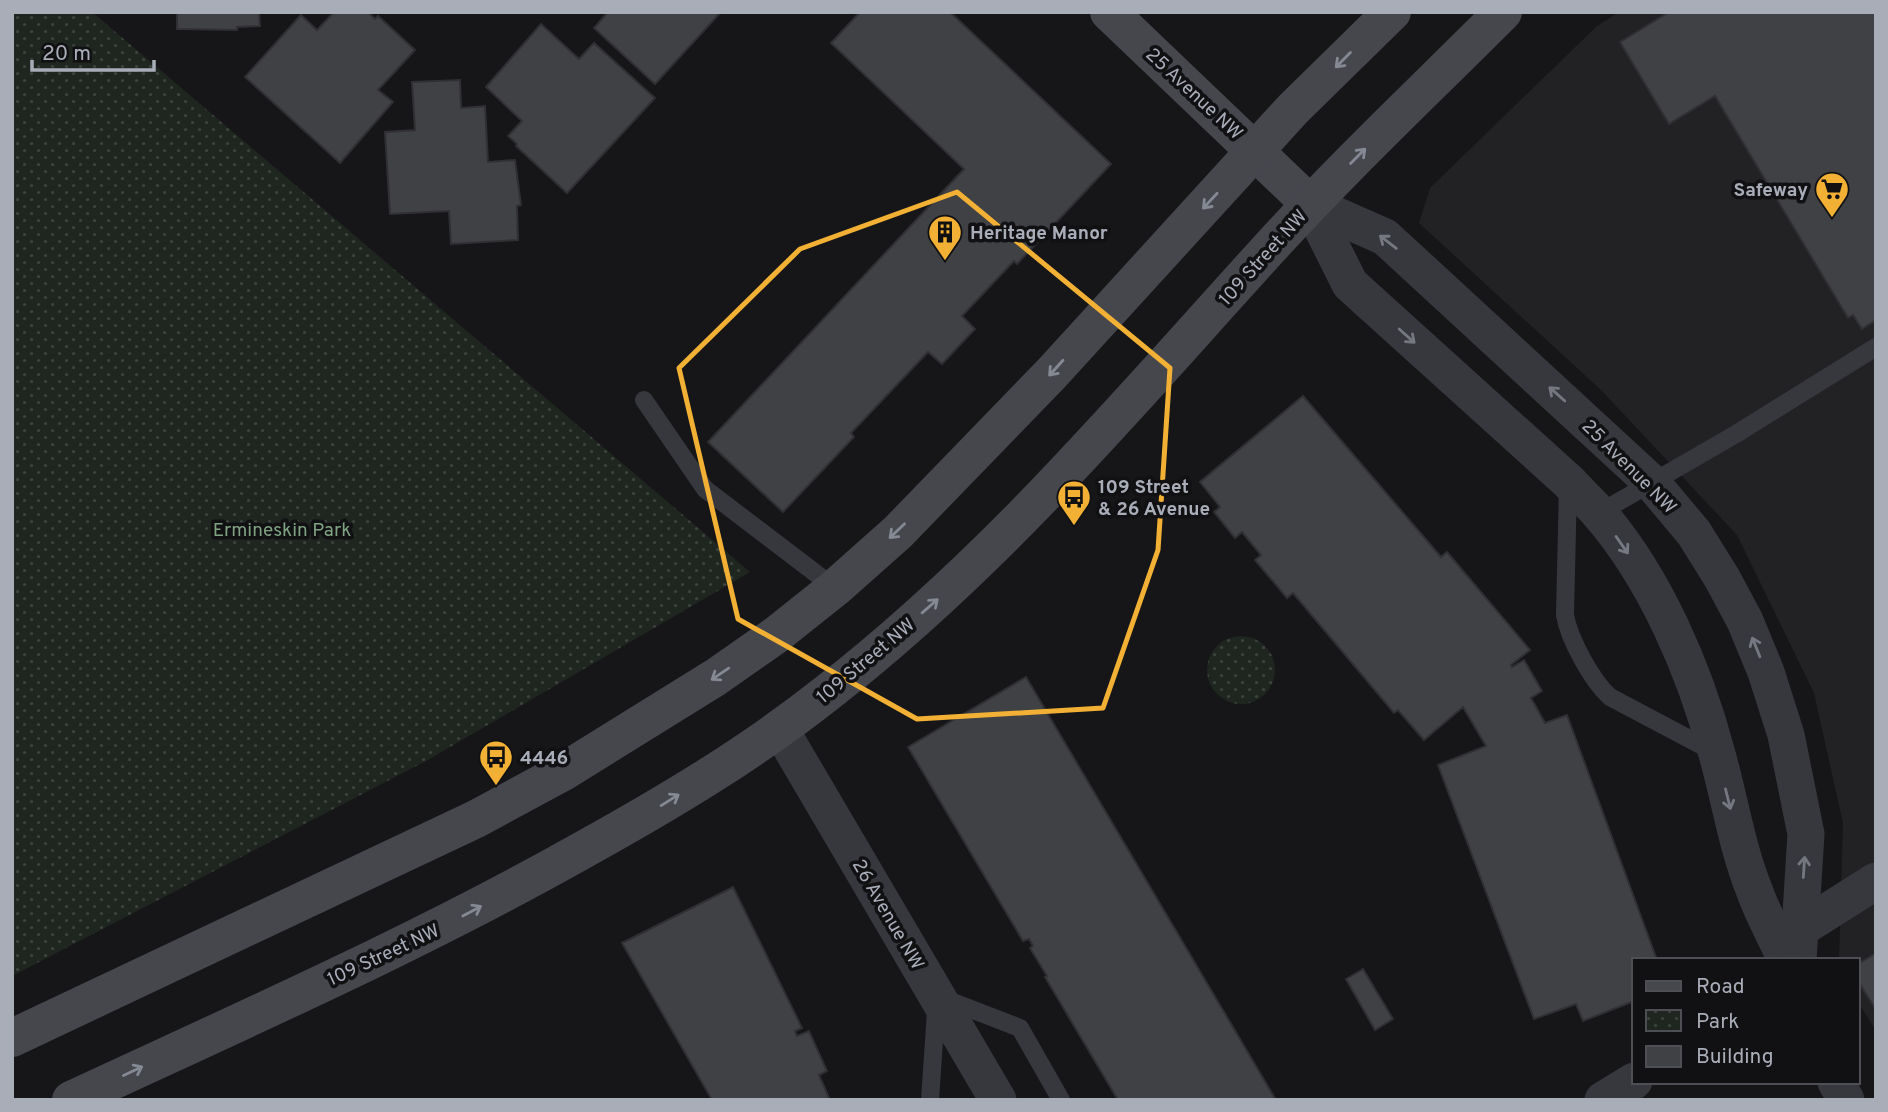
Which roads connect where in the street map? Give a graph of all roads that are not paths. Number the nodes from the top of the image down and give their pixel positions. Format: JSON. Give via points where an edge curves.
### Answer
{"nodes":[{"id":1,"x":1108,"y":12,"type":"edge"},
{"id":2,"x":1392,"y":12,"type":"edge"},
{"id":3,"x":1503,"y":12,"type":"edge"},
{"id":4,"x":1255,"y":149,"type":"junction"},
{"id":5,"x":1310,"y":204,"type":"junction"},
{"id":6,"x":1876,"y":348,"type":"edge"},
{"id":7,"x":644,"y":400,"type":"dead end"},
{"id":8,"x":1569,"y":482,"type":"junction"},
{"id":9,"x":1652,"y":482,"type":"junction"},
{"id":10,"x":1599,"y":513,"type":"junction"},
{"id":11,"x":835,"y":588,"type":"junction"},
{"id":12,"x":780,"y":729,"type":"junction"},
{"id":13,"x":1717,"y":753,"type":"junction"},
{"id":14,"x":1876,"y":881,"type":"edge"},
{"id":15,"x":1789,"y":952,"type":"edge"},
{"id":16,"x":937,"y":996,"type":"junction"},
{"id":17,"x":12,"y":1038,"type":"edge"},
{"id":18,"x":1632,"y":1082,"type":"edge"},
{"id":19,"x":1837,"y":1084,"type":"edge"},
{"id":20,"x":71,"y":1100,"type":"edge"},
{"id":21,"x":930,"y":1100,"type":"edge"},
{"id":22,"x":998,"y":1100,"type":"edge"},
{"id":23,"x":1061,"y":1100,"type":"edge"},
{"id":24,"x":1603,"y":1100,"type":"edge"},
{"id":25,"x":1846,"y":1100,"type":"edge"}],
"edges":[{"from":1,"to":4,"type":"street","name":"25 Avenue NW"},
{"from":2,"to":4,"type":"street","one_way":true},
{"from":5,"to":3,"type":"street","name":"109 Street NW","one_way":true},
{"from":4,"to":5,"type":"street","name":"25 Avenue NW"},
{"from":4,"to":11,"type":"street","one_way":true,"via":[[980,448]]},
{"from":5,"to":8,"type":"street","name":"25 Avenue NW","one_way":true,"via":[[1350,284]]},
{"from":9,"to":5,"type":"street","name":"25 Avenue NW","one_way":true,"via":[[1384,237]]},
{"from":12,"to":5,"type":"street","name":"109 Street NW","one_way":true,"via":[[886,645],[1006,536]]},
{"from":6,"to":9,"type":"lane"},
{"from":7,"to":11,"type":"lane","via":[[705,489]]},
{"from":8,"to":10,"type":"street","name":"25 Avenue NW"},
{"from":8,"to":13,"type":"lane","via":[[1567,630],[1610,697]]},
{"from":9,"to":10,"type":"lane"},
{"from":15,"to":9,"type":"street","name":"25 Avenue NW","one_way":true,"via":[[1806,834],[1786,735],[1745,621],[1694,533]]},
{"from":10,"to":13,"type":"street","name":"25 Avenue NW","one_way":true,"via":[[1635,563],[1669,625]]},
{"from":11,"to":17,"type":"street","one_way":true,"via":[[716,677],[563,772],[476,819]]},
{"from":12,"to":16,"type":"street","name":"26 Avenue NW"},
{"from":20,"to":12,"type":"street","name":"109 Street NW","one_way":true,"via":[[469,913],[647,814]]},
{"from":13,"to":15,"type":"street","name":"25 Avenue NW","one_way":true,"via":[[1755,893]]},
{"from":14,"to":15,"type":"street"},
{"from":16,"to":21,"type":"lane"},
{"from":16,"to":22,"type":"street","name":"26 Avenue NW"},
{"from":16,"to":23,"type":"lane","via":[[1020,1028]]},
{"from":18,"to":24,"type":"street"},
{"from":19,"to":25,"type":"street"}]}
